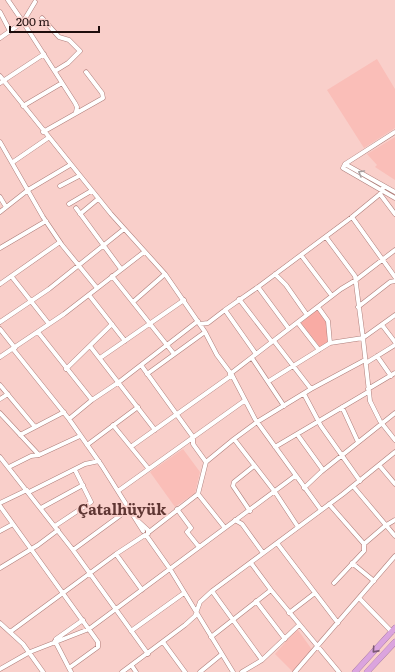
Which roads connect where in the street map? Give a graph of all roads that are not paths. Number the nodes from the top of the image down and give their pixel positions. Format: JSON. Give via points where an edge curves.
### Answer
{"nodes":[{"id":1,"x":8,"y":0,"type":"edge"},
{"id":2,"x":35,"y":2,"type":"dead end"},
{"id":3,"x":0,"y":12,"type":"edge"},
{"id":4,"x":42,"y":18,"type":"dead end"},
{"id":5,"x":23,"y":22,"type":"junction"},
{"id":6,"x":10,"y":31,"type":"junction"},
{"id":7,"x":0,"y":38,"type":"edge"},
{"id":8,"x":44,"y":54,"type":"junction"},
{"id":9,"x":55,"y":71,"type":"junction"},
{"id":10,"x":86,"y":72,"type":"dead end"},
{"id":11,"x":0,"y":76,"type":"edge"},
{"id":12,"x":2,"y":82,"type":"edge"},
{"id":13,"x":62,"y":83,"type":"junction"},
{"id":14,"x":23,"y":106,"type":"junction"},
{"id":15,"x":76,"y":112,"type":"junction"},
{"id":16,"x":44,"y":132,"type":"junction"},
{"id":17,"x":395,"y":132,"type":"edge"},
{"id":18,"x":48,"y":138,"type":"junction"},
{"id":19,"x":0,"y":142,"type":"edge"},
{"id":20,"x":5,"y":150,"type":"junction"},
{"id":21,"x":0,"y":154,"type":"edge"},
{"id":22,"x":13,"y":162,"type":"junction"},
{"id":23,"x":345,"y":164,"type":"junction"},
{"id":24,"x":70,"y":165,"type":"junction"},
{"id":25,"x":79,"y":176,"type":"junction"},
{"id":26,"x":60,"y":186,"type":"dead end"},
{"id":27,"x":384,"y":186,"type":"junction"},
{"id":28,"x":28,"y":190,"type":"junction"},
{"id":29,"x":92,"y":191,"type":"junction"},
{"id":30,"x":381,"y":192,"type":"junction"},
{"id":31,"x":395,"y":192,"type":"edge"},
{"id":32,"x":0,"y":197,"type":"edge"},
{"id":33,"x":395,"y":198,"type":"edge"},
{"id":34,"x":98,"y":199,"type":"junction"},
{"id":35,"x":69,"y":204,"type":"dead end"},
{"id":36,"x":6,"y":207,"type":"junction"},
{"id":37,"x":76,"y":208,"type":"dead end"},
{"id":38,"x":0,"y":212,"type":"edge"},
{"id":39,"x":80,"y":214,"type":"junction"},
{"id":40,"x":395,"y":214,"type":"edge"},
{"id":41,"x":352,"y":217,"type":"junction"},
{"id":42,"x":46,"y":221,"type":"junction"},
{"id":43,"x":124,"y":229,"type":"junction"},
{"id":44,"x":326,"y":237,"type":"junction"},
{"id":45,"x":60,"y":242,"type":"junction"},
{"id":46,"x":102,"y":246,"type":"junction"},
{"id":47,"x":0,"y":248,"type":"edge"},
{"id":48,"x":395,"y":250,"type":"edge"},
{"id":49,"x":144,"y":252,"type":"junction"},
{"id":50,"x":301,"y":255,"type":"junction"},
{"id":51,"x":383,"y":260,"type":"junction"},
{"id":52,"x":79,"y":266,"type":"junction"},
{"id":53,"x":121,"y":269,"type":"junction"},
{"id":54,"x":165,"y":274,"type":"junction"},
{"id":55,"x":275,"y":274,"type":"junction"},
{"id":56,"x":112,"y":276,"type":"junction"},
{"id":57,"x":12,"y":277,"type":"junction"},
{"id":58,"x":395,"y":277,"type":"edge"},
{"id":59,"x":356,"y":280,"type":"junction"},
{"id":60,"x":395,"y":281,"type":"edge"},
{"id":61,"x":0,"y":284,"type":"edge"},
{"id":62,"x":98,"y":288,"type":"junction"},
{"id":63,"x":258,"y":288,"type":"junction"},
{"id":64,"x":89,"y":295,"type":"junction"},
{"id":65,"x":332,"y":296,"type":"junction"},
{"id":66,"x":239,"y":299,"type":"junction"},
{"id":67,"x":184,"y":300,"type":"junction"},
{"id":68,"x":32,"y":301,"type":"junction"},
{"id":69,"x":133,"y":302,"type":"junction"},
{"id":70,"x":318,"y":307,"type":"junction"},
{"id":71,"x":358,"y":307,"type":"junction"},
{"id":72,"x":225,"y":310,"type":"junction"},
{"id":73,"x":307,"y":315,"type":"junction"},
{"id":74,"x":395,"y":315,"type":"edge"},
{"id":75,"x":0,"y":322,"type":"edge"},
{"id":76,"x":199,"y":322,"type":"junction"},
{"id":77,"x":150,"y":323,"type":"junction"},
{"id":78,"x":298,"y":323,"type":"junction"},
{"id":79,"x":49,"y":324,"type":"junction"},
{"id":80,"x":112,"y":324,"type":"junction"},
{"id":81,"x":382,"y":324,"type":"junction"},
{"id":82,"x":289,"y":329,"type":"junction"},
{"id":83,"x":0,"y":330,"type":"edge"},
{"id":84,"x":38,"y":332,"type":"junction"},
{"id":85,"x":206,"y":332,"type":"junction"},
{"id":86,"x":363,"y":338,"type":"junction"},
{"id":87,"x":125,"y":340,"type":"junction"},
{"id":88,"x":273,"y":342,"type":"junction"},
{"id":89,"x":330,"y":343,"type":"junction"},
{"id":90,"x":395,"y":343,"type":"edge"},
{"id":91,"x":167,"y":344,"type":"junction"},
{"id":92,"x":90,"y":346,"type":"junction"},
{"id":93,"x":14,"y":348,"type":"junction"},
{"id":94,"x":319,"y":350,"type":"junction"},
{"id":95,"x":174,"y":354,"type":"junction"},
{"id":96,"x":256,"y":354,"type":"junction"},
{"id":97,"x":0,"y":356,"type":"edge"},
{"id":98,"x":377,"y":356,"type":"junction"},
{"id":99,"x":100,"y":358,"type":"junction"},
{"id":100,"x":252,"y":358,"type":"junction"},
{"id":101,"x":366,"y":361,"type":"junction"},
{"id":102,"x":141,"y":365,"type":"junction"},
{"id":103,"x":292,"y":366,"type":"junction"},
{"id":104,"x":66,"y":369,"type":"junction"},
{"id":105,"x":147,"y":374,"type":"junction"},
{"id":106,"x":231,"y":375,"type":"junction"},
{"id":107,"x":393,"y":375,"type":"edge"},
{"id":108,"x":269,"y":381,"type":"junction"},
{"id":109,"x":119,"y":382,"type":"junction"},
{"id":110,"x":0,"y":385,"type":"edge"},
{"id":111,"x":311,"y":389,"type":"junction"},
{"id":112,"x":368,"y":390,"type":"junction"},
{"id":113,"x":8,"y":394,"type":"junction"},
{"id":114,"x":304,"y":394,"type":"junction"},
{"id":115,"x":0,"y":399,"type":"edge"},
{"id":116,"x":92,"y":400,"type":"junction"},
{"id":117,"x":244,"y":401,"type":"junction"},
{"id":118,"x":284,"y":406,"type":"junction"},
{"id":119,"x":138,"y":407,"type":"junction"},
{"id":120,"x":342,"y":407,"type":"junction"},
{"id":121,"x":64,"y":412,"type":"junction"},
{"id":122,"x":0,"y":413,"type":"edge"},
{"id":123,"x":395,"y":413,"type":"edge"},
{"id":124,"x":177,"y":415,"type":"junction"},
{"id":125,"x":68,"y":419,"type":"junction"},
{"id":126,"x":318,"y":421,"type":"junction"},
{"id":127,"x":257,"y":422,"type":"junction"},
{"id":128,"x":382,"y":423,"type":"junction"},
{"id":129,"x":113,"y":425,"type":"junction"},
{"id":130,"x":35,"y":427,"type":"junction"},
{"id":131,"x":155,"y":430,"type":"junction"},
{"id":132,"x":297,"y":434,"type":"junction"},
{"id":133,"x":20,"y":435,"type":"junction"},
{"id":134,"x":80,"y":436,"type":"junction"},
{"id":135,"x":193,"y":437,"type":"junction"},
{"id":136,"x":234,"y":439,"type":"junction"},
{"id":137,"x":395,"y":440,"type":"edge"},
{"id":138,"x":358,"y":442,"type":"junction"},
{"id":139,"x":87,"y":445,"type":"junction"},
{"id":140,"x":132,"y":446,"type":"junction"},
{"id":141,"x":275,"y":447,"type":"junction"},
{"id":142,"x":395,"y":452,"type":"edge"},
{"id":143,"x":39,"y":455,"type":"junction"},
{"id":144,"x":342,"y":456,"type":"junction"},
{"id":145,"x":0,"y":458,"type":"edge"},
{"id":146,"x":99,"y":461,"type":"junction"},
{"id":147,"x":206,"y":462,"type":"junction"},
{"id":148,"x":379,"y":465,"type":"junction"},
{"id":149,"x":254,"y":466,"type":"junction"},
{"id":150,"x":9,"y":467,"type":"junction"},
{"id":151,"x":148,"y":468,"type":"junction"},
{"id":152,"x":75,"y":470,"type":"junction"},
{"id":153,"x":323,"y":470,"type":"junction"},
{"id":154,"x":295,"y":476,"type":"junction"},
{"id":155,"x":360,"y":481,"type":"junction"},
{"id":156,"x":395,"y":484,"type":"edge"},
{"id":157,"x":82,"y":485,"type":"junction"},
{"id":158,"x":353,"y":486,"type":"junction"},
{"id":159,"x":304,"y":488,"type":"junction"},
{"id":160,"x":28,"y":491,"type":"junction"},
{"id":161,"x":118,"y":491,"type":"junction"},
{"id":162,"x":275,"y":492,"type":"junction"},
{"id":163,"x":198,"y":494,"type":"junction"},
{"id":164,"x":0,"y":504,"type":"edge"},
{"id":165,"x":330,"y":504,"type":"junction"},
{"id":166,"x":41,"y":508,"type":"junction"},
{"id":167,"x":129,"y":509,"type":"junction"},
{"id":168,"x":177,"y":509,"type":"junction"},
{"id":169,"x":321,"y":510,"type":"junction"},
{"id":170,"x":250,"y":511,"type":"junction"},
{"id":171,"x":235,"y":520,"type":"junction"},
{"id":172,"x":395,"y":520,"type":"edge"},
{"id":173,"x":13,"y":524,"type":"junction"},
{"id":174,"x":55,"y":526,"type":"junction"},
{"id":175,"x":385,"y":526,"type":"junction"},
{"id":176,"x":298,"y":527,"type":"junction"},
{"id":177,"x":225,"y":528,"type":"junction"},
{"id":178,"x":58,"y":530,"type":"junction"},
{"id":179,"x":0,"y":531,"type":"edge"},
{"id":180,"x":146,"y":532,"type":"junction"},
{"id":181,"x":395,"y":536,"type":"edge"},
{"id":182,"x":277,"y":543,"type":"junction"},
{"id":183,"x":364,"y":544,"type":"junction"},
{"id":184,"x":199,"y":548,"type":"junction"},
{"id":185,"x":31,"y":549,"type":"junction"},
{"id":186,"x":73,"y":550,"type":"junction"},
{"id":187,"x":263,"y":553,"type":"junction"},
{"id":188,"x":116,"y":554,"type":"junction"},
{"id":189,"x":395,"y":556,"type":"edge"},
{"id":190,"x":251,"y":563,"type":"junction"},
{"id":191,"x":352,"y":563,"type":"junction"},
{"id":192,"x":0,"y":568,"type":"edge"},
{"id":193,"x":170,"y":569,"type":"junction"},
{"id":194,"x":90,"y":573,"type":"junction"},
{"id":195,"x":374,"y":581,"type":"junction"},
{"id":196,"x":334,"y":583,"type":"dead end"},
{"id":197,"x":142,"y":590,"type":"junction"},
{"id":198,"x":271,"y":590,"type":"junction"},
{"id":199,"x":212,"y":591,"type":"junction"},
{"id":200,"x":315,"y":592,"type":"junction"},
{"id":201,"x":64,"y":593,"type":"junction"},
{"id":202,"x":184,"y":593,"type":"junction"},
{"id":203,"x":360,"y":599,"type":"junction"},
{"id":204,"x":256,"y":601,"type":"junction"},
{"id":205,"x":116,"y":609,"type":"junction"},
{"id":206,"x":197,"y":611,"type":"junction"},
{"id":207,"x":289,"y":612,"type":"junction"},
{"id":208,"x":233,"y":619,"type":"junction"},
{"id":209,"x":82,"y":620,"type":"junction"},
{"id":210,"x":0,"y":623,"type":"edge"},
{"id":211,"x":338,"y":623,"type":"junction"},
{"id":212,"x":299,"y":625,"type":"junction"},
{"id":213,"x":89,"y":629,"type":"junction"},
{"id":214,"x":393,"y":630,"type":"edge"},
{"id":215,"x":131,"y":631,"type":"junction"},
{"id":216,"x":10,"y":632,"type":"junction"},
{"id":217,"x":211,"y":637,"type":"junction"},
{"id":218,"x":285,"y":639,"type":"junction"},
{"id":219,"x":54,"y":641,"type":"junction"},
{"id":220,"x":163,"y":642,"type":"junction"},
{"id":221,"x":395,"y":642,"type":"edge"},
{"id":222,"x":317,"y":646,"type":"junction"},
{"id":223,"x":30,"y":652,"type":"junction"},
{"id":224,"x":148,"y":654,"type":"junction"},
{"id":225,"x":222,"y":654,"type":"junction"},
{"id":226,"x":262,"y":660,"type":"junction"},
{"id":227,"x":132,"y":666,"type":"junction"},
{"id":228,"x":1,"y":668,"type":"edge"},
{"id":229,"x":70,"y":670,"type":"edge"},
{"id":230,"x":183,"y":671,"type":"edge"},
{"id":231,"x":5,"y":672,"type":"edge"},
{"id":232,"x":43,"y":672,"type":"edge"},
{"id":233,"x":122,"y":672,"type":"edge"},
{"id":234,"x":136,"y":672,"type":"edge"},
{"id":235,"x":200,"y":672,"type":"edge"},
{"id":236,"x":233,"y":672,"type":"edge"},
{"id":237,"x":242,"y":672,"type":"edge"},
{"id":238,"x":295,"y":672,"type":"edge"},
{"id":239,"x":339,"y":672,"type":"edge"},
{"id":240,"x":355,"y":672,"type":"edge"},
{"id":241,"x":367,"y":672,"type":"edge"}],
"edges":[{"from":1,"to":5,"type":"street"},
{"from":2,"to":5,"type":"street"},
{"from":3,"to":6,"type":"street"},
{"from":4,"to":9,"type":"street","via":[[59,37],[69,40],[80,51]]},
{"from":5,"to":6,"type":"street"},
{"from":5,"to":8,"type":"street"},
{"from":6,"to":7,"type":"street"},
{"from":8,"to":9,"type":"street"},
{"from":8,"to":12,"type":"street"},
{"from":9,"to":13,"type":"street"},
{"from":10,"to":15,"type":"street","via":[[104,96]]},
{"from":11,"to":12,"type":"street"},
{"from":12,"to":14,"type":"street"},
{"from":13,"to":14,"type":"street"},
{"from":13,"to":15,"type":"street","via":[[77,107]]},
{"from":14,"to":16,"type":"street"},
{"from":15,"to":16,"type":"street"},
{"from":16,"to":18,"type":"street"},
{"from":17,"to":23,"type":"street"},
{"from":18,"to":22,"type":"street"},
{"from":18,"to":24,"type":"street"},
{"from":19,"to":20,"type":"street"},
{"from":20,"to":21,"type":"street"},
{"from":20,"to":22,"type":"street"},
{"from":22,"to":28,"type":"street"},
{"from":27,"to":23,"type":"street","one_way":true},
{"from":23,"to":30,"type":"street","via":[[343,168]]},
{"from":24,"to":25,"type":"street"},
{"from":24,"to":28,"type":"street"},
{"from":25,"to":26,"type":"street"},
{"from":25,"to":29,"type":"street"},
{"from":27,"to":30,"type":"street"},
{"from":27,"to":31,"type":"street"},
{"from":28,"to":36,"type":"street"},
{"from":28,"to":42,"type":"street"},
{"from":29,"to":34,"type":"street"},
{"from":29,"to":35,"type":"street"},
{"from":30,"to":33,"type":"street"},
{"from":30,"to":40,"type":"street"},
{"from":30,"to":41,"type":"street"},
{"from":32,"to":36,"type":"street"},
{"from":34,"to":39,"type":"street"},
{"from":34,"to":43,"type":"street"},
{"from":36,"to":38,"type":"street"},
{"from":37,"to":39,"type":"street"},
{"from":39,"to":46,"type":"street"},
{"from":41,"to":44,"type":"street"},
{"from":41,"to":51,"type":"street"},
{"from":42,"to":45,"type":"street"},
{"from":42,"to":47,"type":"street"},
{"from":43,"to":46,"type":"street"},
{"from":43,"to":49,"type":"street"},
{"from":44,"to":50,"type":"street"},
{"from":44,"to":59,"type":"street"},
{"from":45,"to":52,"type":"street"},
{"from":45,"to":57,"type":"street"},
{"from":46,"to":52,"type":"street"},
{"from":46,"to":53,"type":"street"},
{"from":48,"to":51,"type":"street"},
{"from":49,"to":53,"type":"street"},
{"from":49,"to":54,"type":"street"},
{"from":50,"to":55,"type":"street"},
{"from":50,"to":65,"type":"street"},
{"from":51,"to":58,"type":"street"},
{"from":51,"to":59,"type":"street"},
{"from":52,"to":62,"type":"street"},
{"from":52,"to":68,"type":"street"},
{"from":53,"to":56,"type":"street"},
{"from":54,"to":67,"type":"street"},
{"from":54,"to":69,"type":"street"},
{"from":55,"to":63,"type":"street"},
{"from":55,"to":73,"type":"street"},
{"from":56,"to":62,"type":"street"},
{"from":56,"to":69,"type":"street"},
{"from":57,"to":61,"type":"street"},
{"from":57,"to":68,"type":"street"},
{"from":59,"to":65,"type":"street"},
{"from":59,"to":71,"type":"street"},
{"from":60,"to":71,"type":"street","via":[[390,282]]},
{"from":62,"to":64,"type":"street"},
{"from":63,"to":66,"type":"street"},
{"from":63,"to":82,"type":"street"},
{"from":64,"to":79,"type":"street"},
{"from":64,"to":80,"type":"street"},
{"from":65,"to":70,"type":"street"},
{"from":66,"to":72,"type":"street"},
{"from":66,"to":88,"type":"street"},
{"from":67,"to":76,"type":"street"},
{"from":67,"to":77,"type":"street"},
{"from":68,"to":75,"type":"street"},
{"from":68,"to":79,"type":"street"},
{"from":69,"to":77,"type":"street"},
{"from":70,"to":73,"type":"street"},
{"from":70,"to":89,"type":"street","via":[[328,321]]},
{"from":71,"to":86,"type":"street"},
{"from":72,"to":76,"type":"street","via":[[208,323]]},
{"from":72,"to":96,"type":"street"},
{"from":73,"to":78,"type":"street"},
{"from":74,"to":81,"type":"street"},
{"from":76,"to":85,"type":"street"},
{"from":76,"to":91,"type":"street"},
{"from":77,"to":87,"type":"street"},
{"from":77,"to":91,"type":"street"},
{"from":78,"to":82,"type":"street"},
{"from":78,"to":94,"type":"street"},
{"from":79,"to":84,"type":"street"},
{"from":80,"to":87,"type":"street"},
{"from":80,"to":92,"type":"street"},
{"from":81,"to":86,"type":"street"},
{"from":81,"to":90,"type":"street"},
{"from":82,"to":88,"type":"street"},
{"from":83,"to":93,"type":"street"},
{"from":84,"to":93,"type":"street"},
{"from":84,"to":104,"type":"street"},
{"from":85,"to":95,"type":"street"},
{"from":85,"to":106,"type":"street","via":[[217,355]]},
{"from":86,"to":89,"type":"street"},
{"from":86,"to":101,"type":"street"},
{"from":87,"to":99,"type":"street"},
{"from":88,"to":96,"type":"street"},
{"from":88,"to":103,"type":"street"},
{"from":89,"to":94,"type":"street"},
{"from":90,"to":98,"type":"street"},
{"from":91,"to":95,"type":"street"},
{"from":91,"to":102,"type":"street"},
{"from":92,"to":99,"type":"street"},
{"from":92,"to":104,"type":"street"},
{"from":93,"to":97,"type":"street"},
{"from":93,"to":121,"type":"street"},
{"from":94,"to":103,"type":"street"},
{"from":95,"to":105,"type":"street"},
{"from":96,"to":100,"type":"street"},
{"from":98,"to":101,"type":"street"},
{"from":98,"to":107,"type":"street"},
{"from":99,"to":109,"type":"street"},
{"from":100,"to":106,"type":"street"},
{"from":100,"to":108,"type":"street"},
{"from":101,"to":111,"type":"street"},
{"from":101,"to":112,"type":"street"},
{"from":102,"to":105,"type":"street"},
{"from":102,"to":109,"type":"street"},
{"from":103,"to":108,"type":"street"},
{"from":103,"to":111,"type":"street"},
{"from":104,"to":116,"type":"street"},
{"from":105,"to":124,"type":"street"},
{"from":106,"to":117,"type":"street"},
{"from":106,"to":124,"type":"street"},
{"from":107,"to":112,"type":"street"},
{"from":108,"to":118,"type":"street"},
{"from":109,"to":116,"type":"street"},
{"from":109,"to":119,"type":"street"},
{"from":110,"to":113,"type":"street"},
{"from":111,"to":114,"type":"street"},
{"from":112,"to":120,"type":"street"},
{"from":112,"to":128,"type":"street","via":[[370,401]]},
{"from":113,"to":115,"type":"street"},
{"from":113,"to":130,"type":"street"},
{"from":114,"to":118,"type":"street"},
{"from":114,"to":126,"type":"street"},
{"from":116,"to":125,"type":"street"},
{"from":117,"to":127,"type":"street"},
{"from":117,"to":135,"type":"street"},
{"from":118,"to":127,"type":"street"},
{"from":119,"to":129,"type":"street"},
{"from":119,"to":131,"type":"street"},
{"from":120,"to":126,"type":"street"},
{"from":120,"to":138,"type":"street"},
{"from":121,"to":125,"type":"street"},
{"from":121,"to":130,"type":"street"},
{"from":122,"to":133,"type":"street"},
{"from":123,"to":128,"type":"street"},
{"from":124,"to":131,"type":"street"},
{"from":124,"to":135,"type":"street"},
{"from":125,"to":134,"type":"street"},
{"from":126,"to":132,"type":"street"},
{"from":126,"to":144,"type":"street"},
{"from":127,"to":136,"type":"street"},
{"from":127,"to":141,"type":"street"},
{"from":128,"to":137,"type":"street"},
{"from":128,"to":138,"type":"street"},
{"from":129,"to":139,"type":"street"},
{"from":129,"to":140,"type":"street"},
{"from":130,"to":133,"type":"street"},
{"from":131,"to":140,"type":"street"},
{"from":132,"to":141,"type":"street"},
{"from":132,"to":153,"type":"street"},
{"from":133,"to":143,"type":"street"},
{"from":134,"to":139,"type":"street"},
{"from":134,"to":143,"type":"street"},
{"from":135,"to":147,"type":"street","via":[[193,444]]},
{"from":135,"to":151,"type":"street"},
{"from":136,"to":147,"type":"street"},
{"from":136,"to":149,"type":"street"},
{"from":138,"to":144,"type":"street"},
{"from":139,"to":146,"type":"street"},
{"from":140,"to":151,"type":"street"},
{"from":141,"to":154,"type":"street"},
{"from":142,"to":148,"type":"street"},
{"from":143,"to":150,"type":"street","via":[[31,456]]},
{"from":144,"to":153,"type":"street"},
{"from":144,"to":155,"type":"street"},
{"from":145,"to":150,"type":"street"},
{"from":146,"to":152,"type":"street"},
{"from":146,"to":161,"type":"street"},
{"from":147,"to":163,"type":"street"},
{"from":148,"to":155,"type":"street"},
{"from":148,"to":156,"type":"street"},
{"from":149,"to":162,"type":"street"},
{"from":149,"to":170,"type":"street","via":[[234,482],[234,490]]},
{"from":150,"to":160,"type":"street"},
{"from":151,"to":161,"type":"street"},
{"from":152,"to":157,"type":"street"},
{"from":152,"to":160,"type":"street"},
{"from":153,"to":159,"type":"street"},
{"from":154,"to":159,"type":"street"},
{"from":154,"to":162,"type":"street"},
{"from":155,"to":158,"type":"street"},
{"from":157,"to":166,"type":"street"},
{"from":157,"to":174,"type":"street","via":[[91,502]]},
{"from":158,"to":165,"type":"street"},
{"from":158,"to":175,"type":"street"},
{"from":159,"to":169,"type":"street"},
{"from":160,"to":164,"type":"street"},
{"from":160,"to":166,"type":"street"},
{"from":161,"to":167,"type":"street"},
{"from":162,"to":170,"type":"street"},
{"from":162,"to":176,"type":"street"},
{"from":163,"to":168,"type":"street"},
{"from":163,"to":177,"type":"street"},
{"from":164,"to":173,"type":"street"},
{"from":165,"to":169,"type":"street"},
{"from":165,"to":183,"type":"street"},
{"from":166,"to":174,"type":"street"},
{"from":167,"to":180,"type":"street"},
{"from":167,"to":186,"type":"street"},
{"from":168,"to":180,"type":"street"},
{"from":168,"to":184,"type":"street","via":[[191,528],[187,532]]},
{"from":169,"to":176,"type":"street"},
{"from":170,"to":171,"type":"street"},
{"from":171,"to":177,"type":"street"},
{"from":171,"to":187,"type":"street","via":[[242,524]]},
{"from":172,"to":175,"type":"street"},
{"from":173,"to":179,"type":"street"},
{"from":173,"to":185,"type":"street"},
{"from":174,"to":178,"type":"street"},
{"from":175,"to":181,"type":"street"},
{"from":175,"to":183,"type":"street"},
{"from":176,"to":182,"type":"street"},
{"from":177,"to":184,"type":"street"},
{"from":178,"to":185,"type":"street"},
{"from":178,"to":186,"type":"street"},
{"from":180,"to":188,"type":"street"},
{"from":180,"to":193,"type":"street"},
{"from":182,"to":187,"type":"street"},
{"from":182,"to":200,"type":"street"},
{"from":183,"to":191,"type":"street","via":[[364,551]]},
{"from":184,"to":193,"type":"street"},
{"from":185,"to":192,"type":"street"},
{"from":185,"to":201,"type":"street"},
{"from":186,"to":194,"type":"street"},
{"from":187,"to":190,"type":"street"},
{"from":188,"to":194,"type":"street"},
{"from":188,"to":197,"type":"street"},
{"from":189,"to":195,"type":"street"},
{"from":190,"to":198,"type":"street"},
{"from":190,"to":199,"type":"street"},
{"from":191,"to":195,"type":"street"},
{"from":191,"to":196,"type":"street"},
{"from":193,"to":197,"type":"street"},
{"from":193,"to":202,"type":"street"},
{"from":194,"to":201,"type":"street"},
{"from":194,"to":205,"type":"street"},
{"from":195,"to":203,"type":"street"},
{"from":197,"to":205,"type":"street"},
{"from":198,"to":204,"type":"street"},
{"from":198,"to":207,"type":"street"},
{"from":199,"to":206,"type":"street","via":[[200,602]]},
{"from":199,"to":208,"type":"street"},
{"from":200,"to":207,"type":"street"},
{"from":200,"to":211,"type":"street"},
{"from":201,"to":209,"type":"street"},
{"from":201,"to":216,"type":"street"},
{"from":202,"to":206,"type":"street"},
{"from":202,"to":215,"type":"street"},
{"from":203,"to":211,"type":"street"},
{"from":203,"to":214,"type":"street"},
{"from":204,"to":208,"type":"street"},
{"from":204,"to":218,"type":"street"},
{"from":205,"to":213,"type":"street"},
{"from":205,"to":215,"type":"street"},
{"from":206,"to":217,"type":"street"},
{"from":206,"to":220,"type":"street","via":[[195,616]]},
{"from":207,"to":212,"type":"street"},
{"from":208,"to":217,"type":"street"},
{"from":208,"to":226,"type":"street"},
{"from":209,"to":213,"type":"street"},
{"from":209,"to":219,"type":"street"},
{"from":210,"to":216,"type":"street"},
{"from":211,"to":222,"type":"street"},
{"from":212,"to":218,"type":"street"},
{"from":212,"to":222,"type":"street"},
{"from":213,"to":219,"type":"street"},
{"from":213,"to":229,"type":"street","via":[[98,642],[98,647]]},
{"from":214,"to":240,"type":"highway","one_way":true},
{"from":215,"to":224,"type":"street"},
{"from":216,"to":223,"type":"street"},
{"from":217,"to":225,"type":"street"},
{"from":218,"to":226,"type":"street"},
{"from":219,"to":223,"type":"street"},
{"from":219,"to":229,"type":"street"},
{"from":220,"to":224,"type":"street"},
{"from":220,"to":230,"type":"street"},
{"from":221,"to":241,"type":"highway"},
{"from":222,"to":238,"type":"street"},
{"from":222,"to":239,"type":"street"},
{"from":223,"to":228,"type":"street"},
{"from":223,"to":232,"type":"street"},
{"from":224,"to":227,"type":"street"},
{"from":225,"to":235,"type":"street"},
{"from":225,"to":236,"type":"street"},
{"from":226,"to":237,"type":"street"},
{"from":227,"to":233,"type":"street"},
{"from":227,"to":234,"type":"street"},
{"from":228,"to":231,"type":"street"}]}
